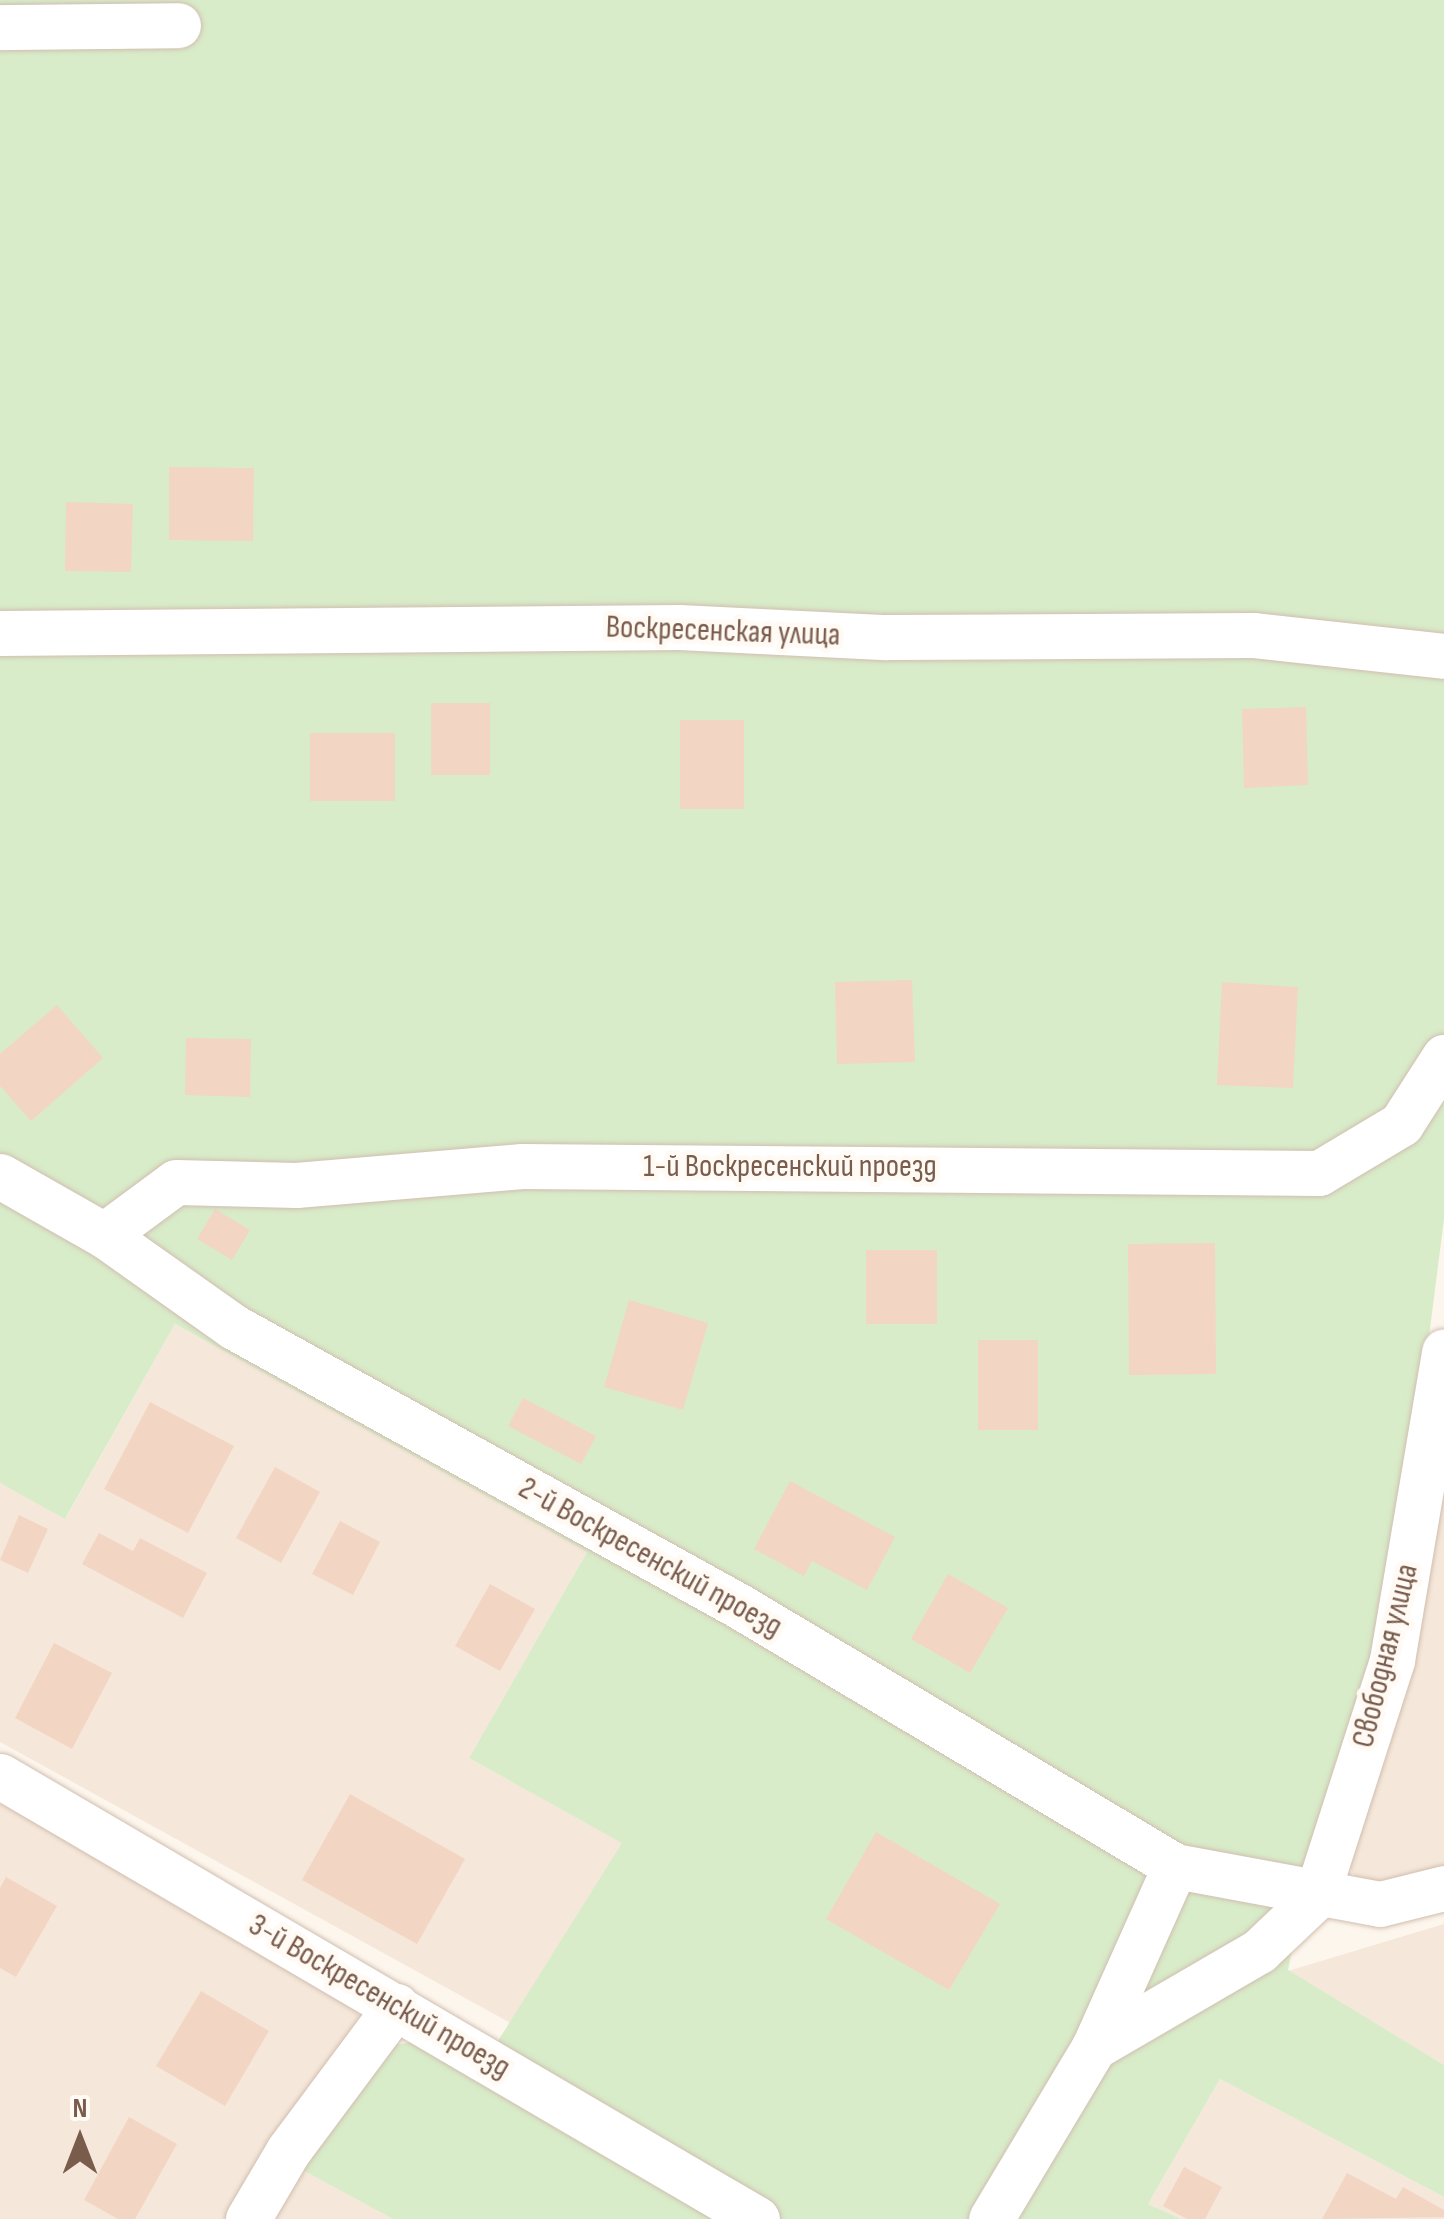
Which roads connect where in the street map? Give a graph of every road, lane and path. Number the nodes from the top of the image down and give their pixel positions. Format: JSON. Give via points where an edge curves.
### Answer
{"nodes":[{"id":1,"x":178,"y":25,"type":"dead end"},
{"id":2,"x":0,"y":26,"type":"edge"},
{"id":3,"x":0,"y":634,"type":"edge"},
{"id":4,"x":1444,"y":656,"type":"edge"},
{"id":5,"x":1444,"y":1057,"type":"edge"},
{"id":6,"x":0,"y":1176,"type":"edge"},
{"id":7,"x":104,"y":1234,"type":"junction"},
{"id":8,"x":1444,"y":1352,"type":"edge"},
{"id":9,"x":0,"y":1776,"type":"edge"},
{"id":10,"x":1176,"y":1866,"type":"junction"},
{"id":11,"x":1444,"y":1888,"type":"edge"},
{"id":12,"x":1316,"y":1897,"type":"junction"},
{"id":13,"x":396,"y":2006,"type":"junction"},
{"id":14,"x":1094,"y":2047,"type":"junction"},
{"id":15,"x":248,"y":2219,"type":"edge"},
{"id":16,"x":757,"y":2219,"type":"edge"},
{"id":17,"x":991,"y":2219,"type":"edge"}],
"edges":[{"from":1,"to":2,"type":"street"},
{"from":3,"to":4,"type":"street","name":"Воскресенская улица","via":[[678,627],[887,637],[1254,635]]},
{"from":5,"to":7,"type":"street","name":"1-й Воскресенский проезд","via":[[1401,1124],[1319,1172],[522,1166],[296,1185],[176,1182]]},
{"from":6,"to":7,"type":"street","name":"2-й Воскресенский проезд"},
{"from":7,"to":10,"type":"street","name":"2-й Воскресенский проезд","via":[[234,1326],[739,1606]]},
{"from":8,"to":12,"type":"street","name":"Свободная улица","via":[[1392,1660]]},
{"from":9,"to":13,"type":"street","name":"3-й Воскресенский проезд"},
{"from":10,"to":12,"type":"street","name":"2-й Воскресенский проезд"},
{"from":10,"to":14,"type":"street"},
{"from":11,"to":12,"type":"street","name":"2-й Воскресенский проезд","via":[[1380,1904]]},
{"from":12,"to":14,"type":"street","via":[[1259,1951]]},
{"from":13,"to":15,"type":"street","via":[[288,2151]]},
{"from":13,"to":16,"type":"street","name":"3-й Воскресенский проезд"},
{"from":14,"to":17,"type":"street"}]}
